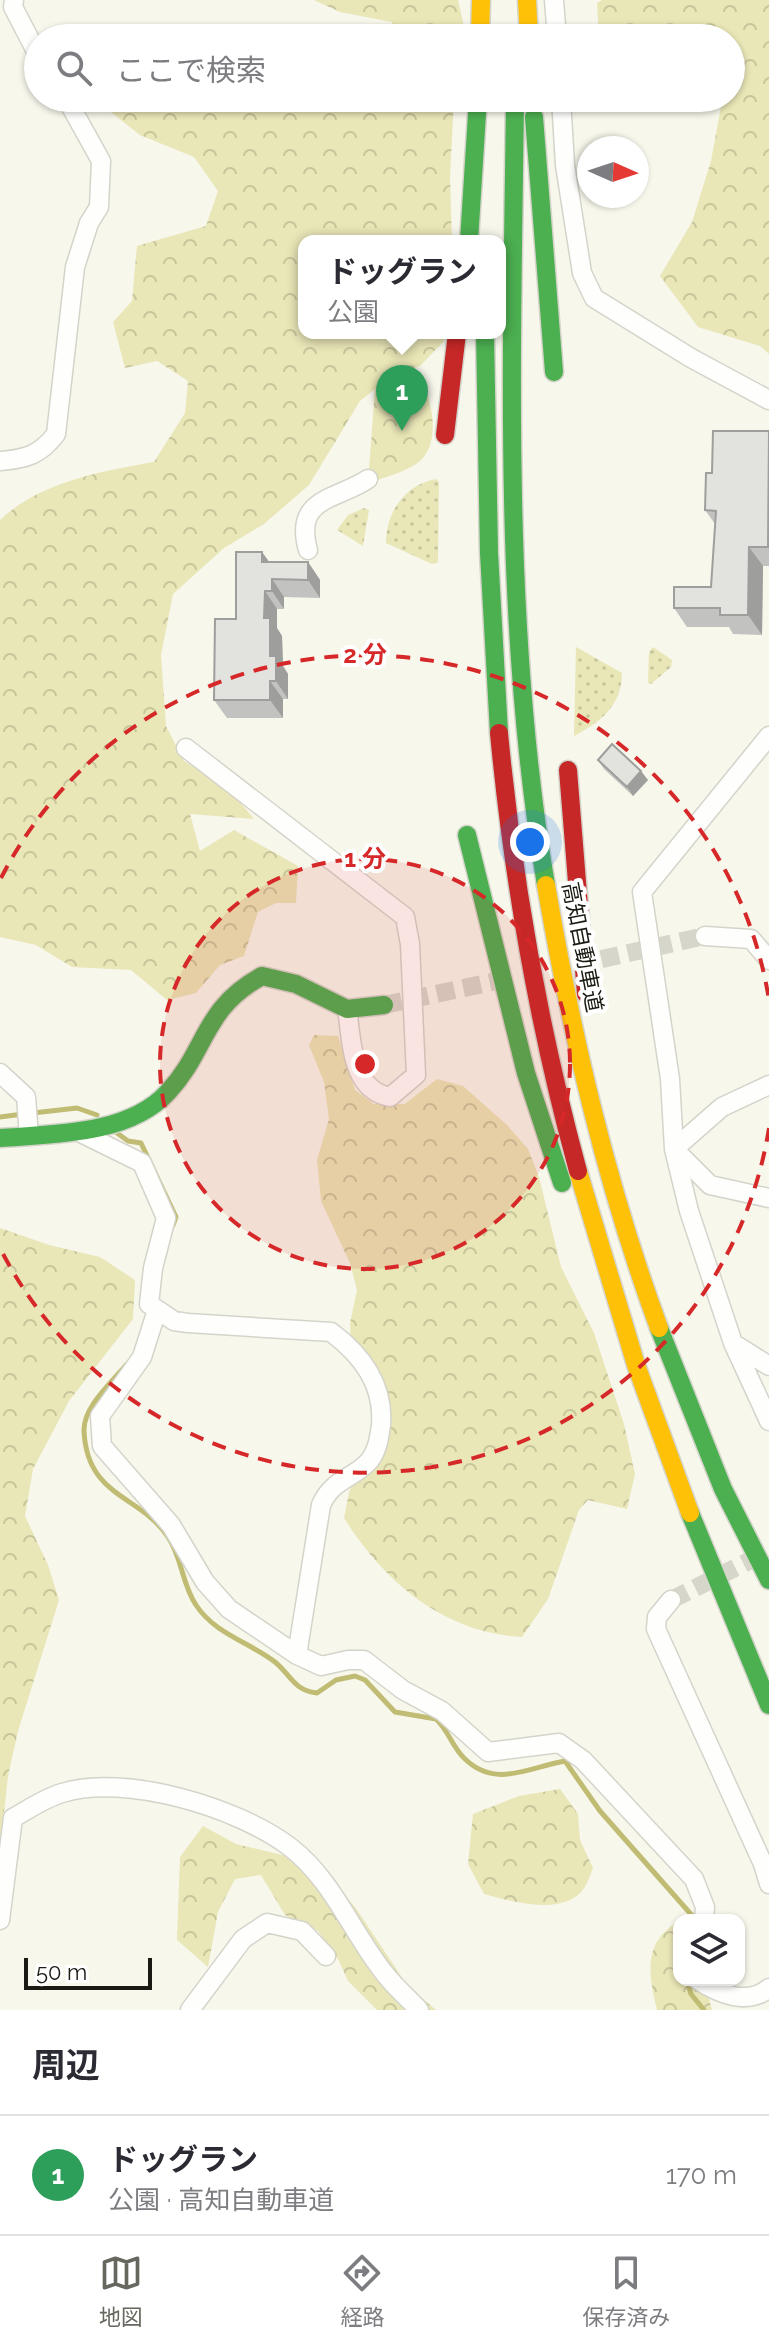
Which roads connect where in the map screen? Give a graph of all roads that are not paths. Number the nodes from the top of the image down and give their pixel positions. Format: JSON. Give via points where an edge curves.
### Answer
{"nodes":[{"id":1,"x":14,"y":0,"type":"edge"},
{"id":2,"x":481,"y":0,"type":"edge"},
{"id":3,"x":488,"y":0,"type":"edge"},
{"id":4,"x":516,"y":0,"type":"edge"},
{"id":5,"x":527,"y":0,"type":"edge"},
{"id":6,"x":554,"y":0,"type":"edge"},
{"id":7,"x":480,"y":24,"type":"edge"},
{"id":8,"x":488,"y":24,"type":"edge"},
{"id":9,"x":516,"y":24,"type":"edge"},
{"id":10,"x":528,"y":24,"type":"edge"},
{"id":11,"x":556,"y":24,"type":"edge"},
{"id":12,"x":24,"y":28,"type":"edge"},
{"id":13,"x":74,"y":112,"type":"edge"},
{"id":14,"x":477,"y":112,"type":"edge"},
{"id":15,"x":487,"y":112,"type":"edge"},
{"id":16,"x":515,"y":112,"type":"edge"},
{"id":17,"x":534,"y":112,"type":"edge"},
{"id":18,"x":562,"y":112,"type":"edge"},
{"id":19,"x":469,"y":235,"type":"edge"},
{"id":20,"x":485,"y":235,"type":"edge"},
{"id":21,"x":456,"y":339,"type":"edge"},
{"id":22,"x":485,"y":339,"type":"edge"},
{"id":23,"x":554,"y":372,"type":"dead end"},
{"id":24,"x":769,"y":400,"type":"edge"},
{"id":25,"x":445,"y":435,"type":"dead end"},
{"id":26,"x":0,"y":461,"type":"edge"},
{"id":27,"x":368,"y":479,"type":"dead end"},
{"id":28,"x":308,"y":550,"type":"dead end"},
{"id":29,"x":769,"y":736,"type":"edge"},
{"id":30,"x":186,"y":748,"type":"dead end"},
{"id":31,"x":568,"y":770,"type":"dead end"},
{"id":32,"x":467,"y":835,"type":"dead end"},
{"id":33,"x":705,"y":936,"type":"tunnel mouth"},
{"id":34,"x":769,"y":960,"type":"edge"},
{"id":35,"x":384,"y":1005,"type":"tunnel mouth"},
{"id":36,"x":347,"y":1009,"type":"junction"},
{"id":37,"x":0,"y":1073,"type":"edge"},
{"id":38,"x":769,"y":1085,"type":"edge"},
{"id":39,"x":28,"y":1121,"type":"junction"},
{"id":40,"x":88,"y":1129,"type":"junction"},
{"id":41,"x":0,"y":1138,"type":"edge"},
{"id":42,"x":674,"y":1149,"type":"junction"},
{"id":43,"x":769,"y":1198,"type":"edge"},
{"id":44,"x":154,"y":1307,"type":"junction"},
{"id":45,"x":657,"y":1320,"type":"junction"},
{"id":46,"x":733,"y":1343,"type":"junction"},
{"id":47,"x":630,"y":1357,"type":"junction"},
{"id":48,"x":769,"y":1366,"type":"edge"},
{"id":49,"x":769,"y":1421,"type":"edge"},
{"id":50,"x":769,"y":1580,"type":"edge"},
{"id":51,"x":671,"y":1600,"type":"tunnel mouth"},
{"id":52,"x":297,"y":1655,"type":"junction"},
{"id":53,"x":769,"y":1705,"type":"edge"},
{"id":54,"x":769,"y":1884,"type":"edge"},
{"id":55,"x":704,"y":1914,"type":"edge"},
{"id":56,"x":0,"y":1920,"type":"edge"},
{"id":57,"x":326,"y":1956,"type":"dead end"},
{"id":58,"x":708,"y":1986,"type":"edge"},
{"id":59,"x":769,"y":1988,"type":"edge"},
{"id":60,"x":190,"y":2010,"type":"edge"},
{"id":61,"x":419,"y":2010,"type":"edge"}],
"edges":[{"from":1,"to":12,"type":"street"},
{"from":2,"to":7,"type":"main road"},
{"from":3,"to":8,"type":"main road"},
{"from":4,"to":9,"type":"main road"},
{"from":5,"to":10,"type":"main road"},
{"from":6,"to":11,"type":"street"},
{"from":13,"to":26,"type":"street","via":[[101,161],[99,207],[75,267],[56,434],[43,451]]},
{"from":14,"to":19,"type":"main road"},
{"from":15,"to":20,"type":"main road"},
{"from":16,"to":45,"type":"main road","name":"高知自動車道","via":[[514,458],[531,771],[573,1022],[609,1173]]},
{"from":17,"to":23,"type":"main road"},
{"from":18,"to":24,"type":"street","via":[[582,273],[594,298]]},
{"from":21,"to":25,"type":"main road"},
{"from":22,"to":47,"type":"main road","via":[[493,650],[518,892],[543,1024]]},
{"from":27,"to":28,"type":"street","via":[[314,506],[305,523]]},
{"from":29,"to":42,"type":"street","via":[[642,892],[670,1079]]},
{"from":30,"to":36,"type":"street","via":[[405,917],[416,1075],[390,1097],[374,1094],[361,1080]]},
{"from":31,"to":45,"type":"main road","via":[[589,1017]]},
{"from":32,"to":47,"type":"main road","via":[[526,1073],[563,1188]]},
{"from":33,"to":34,"type":"street","via":[[751,939]]},
{"from":35,"to":36,"type":"main road"},
{"from":36,"to":40,"type":"main road","via":[[296,984],[262,976],[246,983],[203,1027],[167,1094]]},
{"from":37,"to":39,"type":"street","via":[[26,1097]]},
{"from":38,"to":42,"type":"street","via":[[722,1107]]},
{"from":39,"to":40,"type":"main road"},
{"from":39,"to":41,"type":"main road"},
{"from":40,"to":44,"type":"street","via":[[142,1163],[166,1218],[153,1268]]},
{"from":42,"to":43,"type":"street","via":[[710,1185]]},
{"from":42,"to":46,"type":"street"},
{"from":44,"to":52,"type":"street","via":[[142,1357],[100,1416],[102,1446],[171,1525],[205,1582],[229,1609]]},
{"from":44,"to":52,"type":"street","via":[[174,1321],[188,1323],[331,1332],[368,1369],[383,1402],[379,1445],[368,1462],[328,1489],[321,1505]]},
{"from":45,"to":50,"type":"main road","name":"高知自動車道","via":[[706,1446]]},
{"from":46,"to":48,"type":"street"},
{"from":46,"to":49,"type":"street"},
{"from":47,"to":53,"type":"main road","via":[[721,1597]]},
{"from":51,"to":54,"type":"street","via":[[657,1617],[656,1629]]},
{"from":52,"to":55,"type":"street","via":[[321,1666],[364,1660],[442,1711],[488,1752],[559,1743],[583,1760],[694,1879]]},
{"from":56,"to":61,"type":"street","via":[[13,1818],[64,1792],[100,1788],[197,1802],[290,1847],[329,1887],[385,1974]]},
{"from":57,"to":60,"type":"street","via":[[302,1931],[267,1923],[243,1939]]},
{"from":58,"to":59,"type":"street","via":[[722,1995],[755,1998]]}]}
